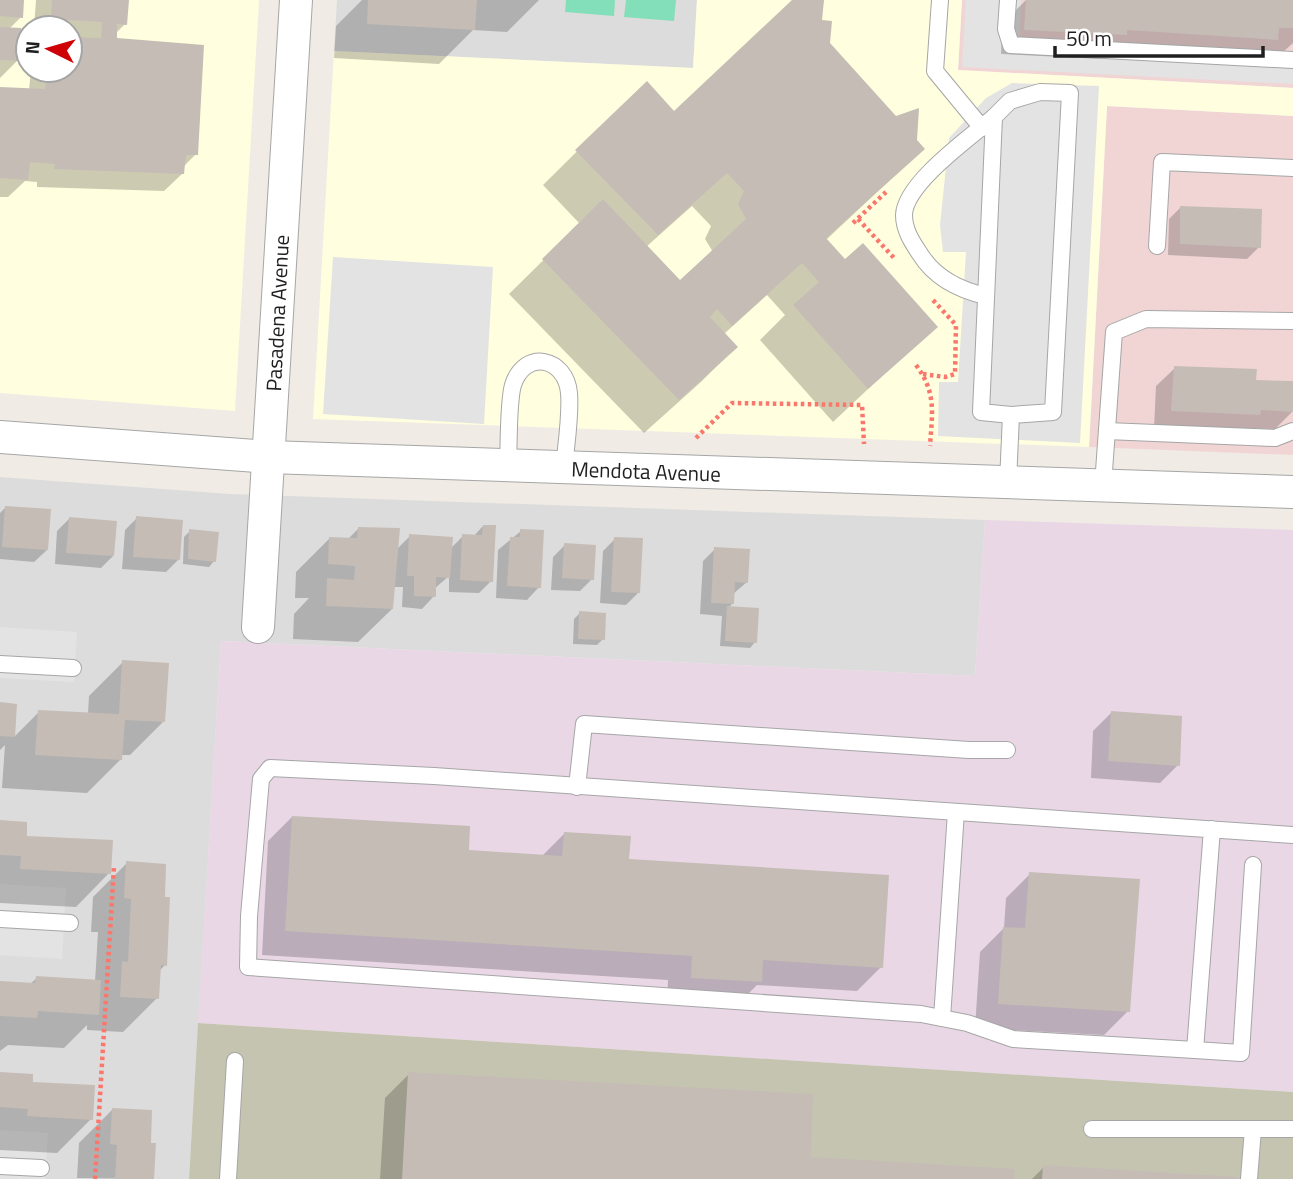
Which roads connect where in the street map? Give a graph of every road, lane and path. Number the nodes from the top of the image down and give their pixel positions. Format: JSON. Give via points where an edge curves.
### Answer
{"nodes":[{"id":1,"x":296,"y":0,"type":"edge"},
{"id":2,"x":940,"y":0,"type":"edge"},
{"id":3,"x":1008,"y":0,"type":"edge"},
{"id":4,"x":1293,"y":60,"type":"edge"},
{"id":5,"x":988,"y":122,"type":"junction"},
{"id":6,"x":1293,"y":168,"type":"edge"},
{"id":7,"x":887,"y":192,"type":"dead end"},
{"id":8,"x":1157,"y":246,"type":"dead end"},
{"id":9,"x":903,"y":267,"type":"dead end"},
{"id":10,"x":930,"y":296,"type":"dead end"},
{"id":11,"x":986,"y":296,"type":"junction"},
{"id":12,"x":1293,"y":321,"type":"edge"},
{"id":13,"x":916,"y":365,"type":"dead end"},
{"id":14,"x":923,"y":374,"type":"junction"},
{"id":15,"x":1011,"y":415,"type":"junction"},
{"id":16,"x":1107,"y":431,"type":"junction"},
{"id":17,"x":1293,"y":431,"type":"edge"},
{"id":18,"x":0,"y":437,"type":"edge"},
{"id":19,"x":696,"y":438,"type":"dead end"},
{"id":20,"x":864,"y":444,"type":"dead end"},
{"id":21,"x":930,"y":446,"type":"dead end"},
{"id":22,"x":269,"y":457,"type":"junction"},
{"id":23,"x":508,"y":465,"type":"junction"},
{"id":24,"x":565,"y":468,"type":"junction"},
{"id":25,"x":1008,"y":482,"type":"junction"},
{"id":26,"x":1102,"y":485,"type":"junction"},
{"id":27,"x":1293,"y":492,"type":"edge"},
{"id":28,"x":258,"y":627,"type":"dead end"},
{"id":29,"x":0,"y":664,"type":"edge"},
{"id":30,"x":73,"y":668,"type":"dead end"},
{"id":31,"x":1007,"y":750,"type":"dead end"},
{"id":32,"x":577,"y":787,"type":"junction"},
{"id":33,"x":956,"y":812,"type":"junction"},
{"id":34,"x":1212,"y":829,"type":"junction"},
{"id":35,"x":1293,"y":835,"type":"edge"},
{"id":36,"x":1253,"y":865,"type":"dead end"},
{"id":37,"x":114,"y":866,"type":"dead end"},
{"id":38,"x":0,"y":919,"type":"edge"},
{"id":39,"x":70,"y":923,"type":"dead end"},
{"id":40,"x":942,"y":1018,"type":"junction"},
{"id":41,"x":1195,"y":1050,"type":"junction"},
{"id":42,"x":235,"y":1061,"type":"dead end"},
{"id":43,"x":1092,"y":1129,"type":"dead end"},
{"id":44,"x":1253,"y":1129,"type":"junction"},
{"id":45,"x":1293,"y":1129,"type":"edge"},
{"id":46,"x":0,"y":1166,"type":"edge"},
{"id":47,"x":40,"y":1168,"type":"dead end"},
{"id":48,"x":95,"y":1179,"type":"edge"},
{"id":49,"x":228,"y":1179,"type":"edge"},
{"id":50,"x":1250,"y":1179,"type":"edge"}],
"edges":[{"from":1,"to":22,"type":"street","name":"Pasadena Avenue"},
{"from":2,"to":5,"type":"lane","via":[[935,71]]},
{"from":3,"to":4,"type":"lane","via":[[1006,29],[1011,46]]},
{"from":5,"to":11,"type":"lane"},
{"from":5,"to":11,"type":"lane","via":[[914,189],[904,213],[908,235],[929,268],[963,291]]},
{"from":5,"to":15,"type":"lane","via":[[1010,100],[1040,92],[1070,93],[1053,412]]},
{"from":6,"to":8,"type":"lane","via":[[1162,162]]},
{"from":7,"to":9,"type":"path","via":[[856,221]]},
{"from":10,"to":14,"type":"path","via":[[957,325],[955,374]]},
{"from":11,"to":15,"type":"lane","via":[[981,412]]},
{"from":12,"to":16,"type":"lane","via":[[1146,319],[1114,332]]},
{"from":13,"to":14,"type":"path"},
{"from":14,"to":21,"type":"path","via":[[933,400]]},
{"from":15,"to":25,"type":"lane"},
{"from":16,"to":17,"type":"lane","via":[[1275,438]]},
{"from":16,"to":26,"type":"lane"},
{"from":18,"to":22,"type":"street","name":"Mendota Avenue"},
{"from":19,"to":20,"type":"path","via":[[732,403],[862,405]]},
{"from":22,"to":23,"type":"street","name":"Mendota Avenue"},
{"from":22,"to":28,"type":"street","name":"Pasadena Avenue"},
{"from":23,"to":24,"type":"street","name":"Mendota Avenue"},
{"from":23,"to":24,"type":"lane","via":[[512,388],[521,369],[541,360],[562,375],[569,393]]},
{"from":24,"to":25,"type":"street","name":"Mendota Avenue"},
{"from":25,"to":26,"type":"street","name":"Mendota Avenue"},
{"from":26,"to":27,"type":"street","name":"Mendota Avenue"},
{"from":29,"to":30,"type":"lane"},
{"from":31,"to":32,"type":"lane","via":[[584,724]]},
{"from":32,"to":33,"type":"lane"},
{"from":32,"to":40,"type":"lane","via":[[270,768],[261,779],[248,967]]},
{"from":33,"to":34,"type":"lane"},
{"from":33,"to":40,"type":"lane"},
{"from":34,"to":35,"type":"lane"},
{"from":34,"to":41,"type":"lane"},
{"from":36,"to":41,"type":"lane","via":[[1241,1052]]},
{"from":37,"to":48,"type":"path"},
{"from":38,"to":39,"type":"lane"},
{"from":40,"to":41,"type":"lane","via":[[1013,1039]]},
{"from":42,"to":49,"type":"lane"},
{"from":43,"to":44,"type":"lane"},
{"from":44,"to":45,"type":"lane"},
{"from":44,"to":50,"type":"lane"},
{"from":46,"to":47,"type":"lane"}]}
